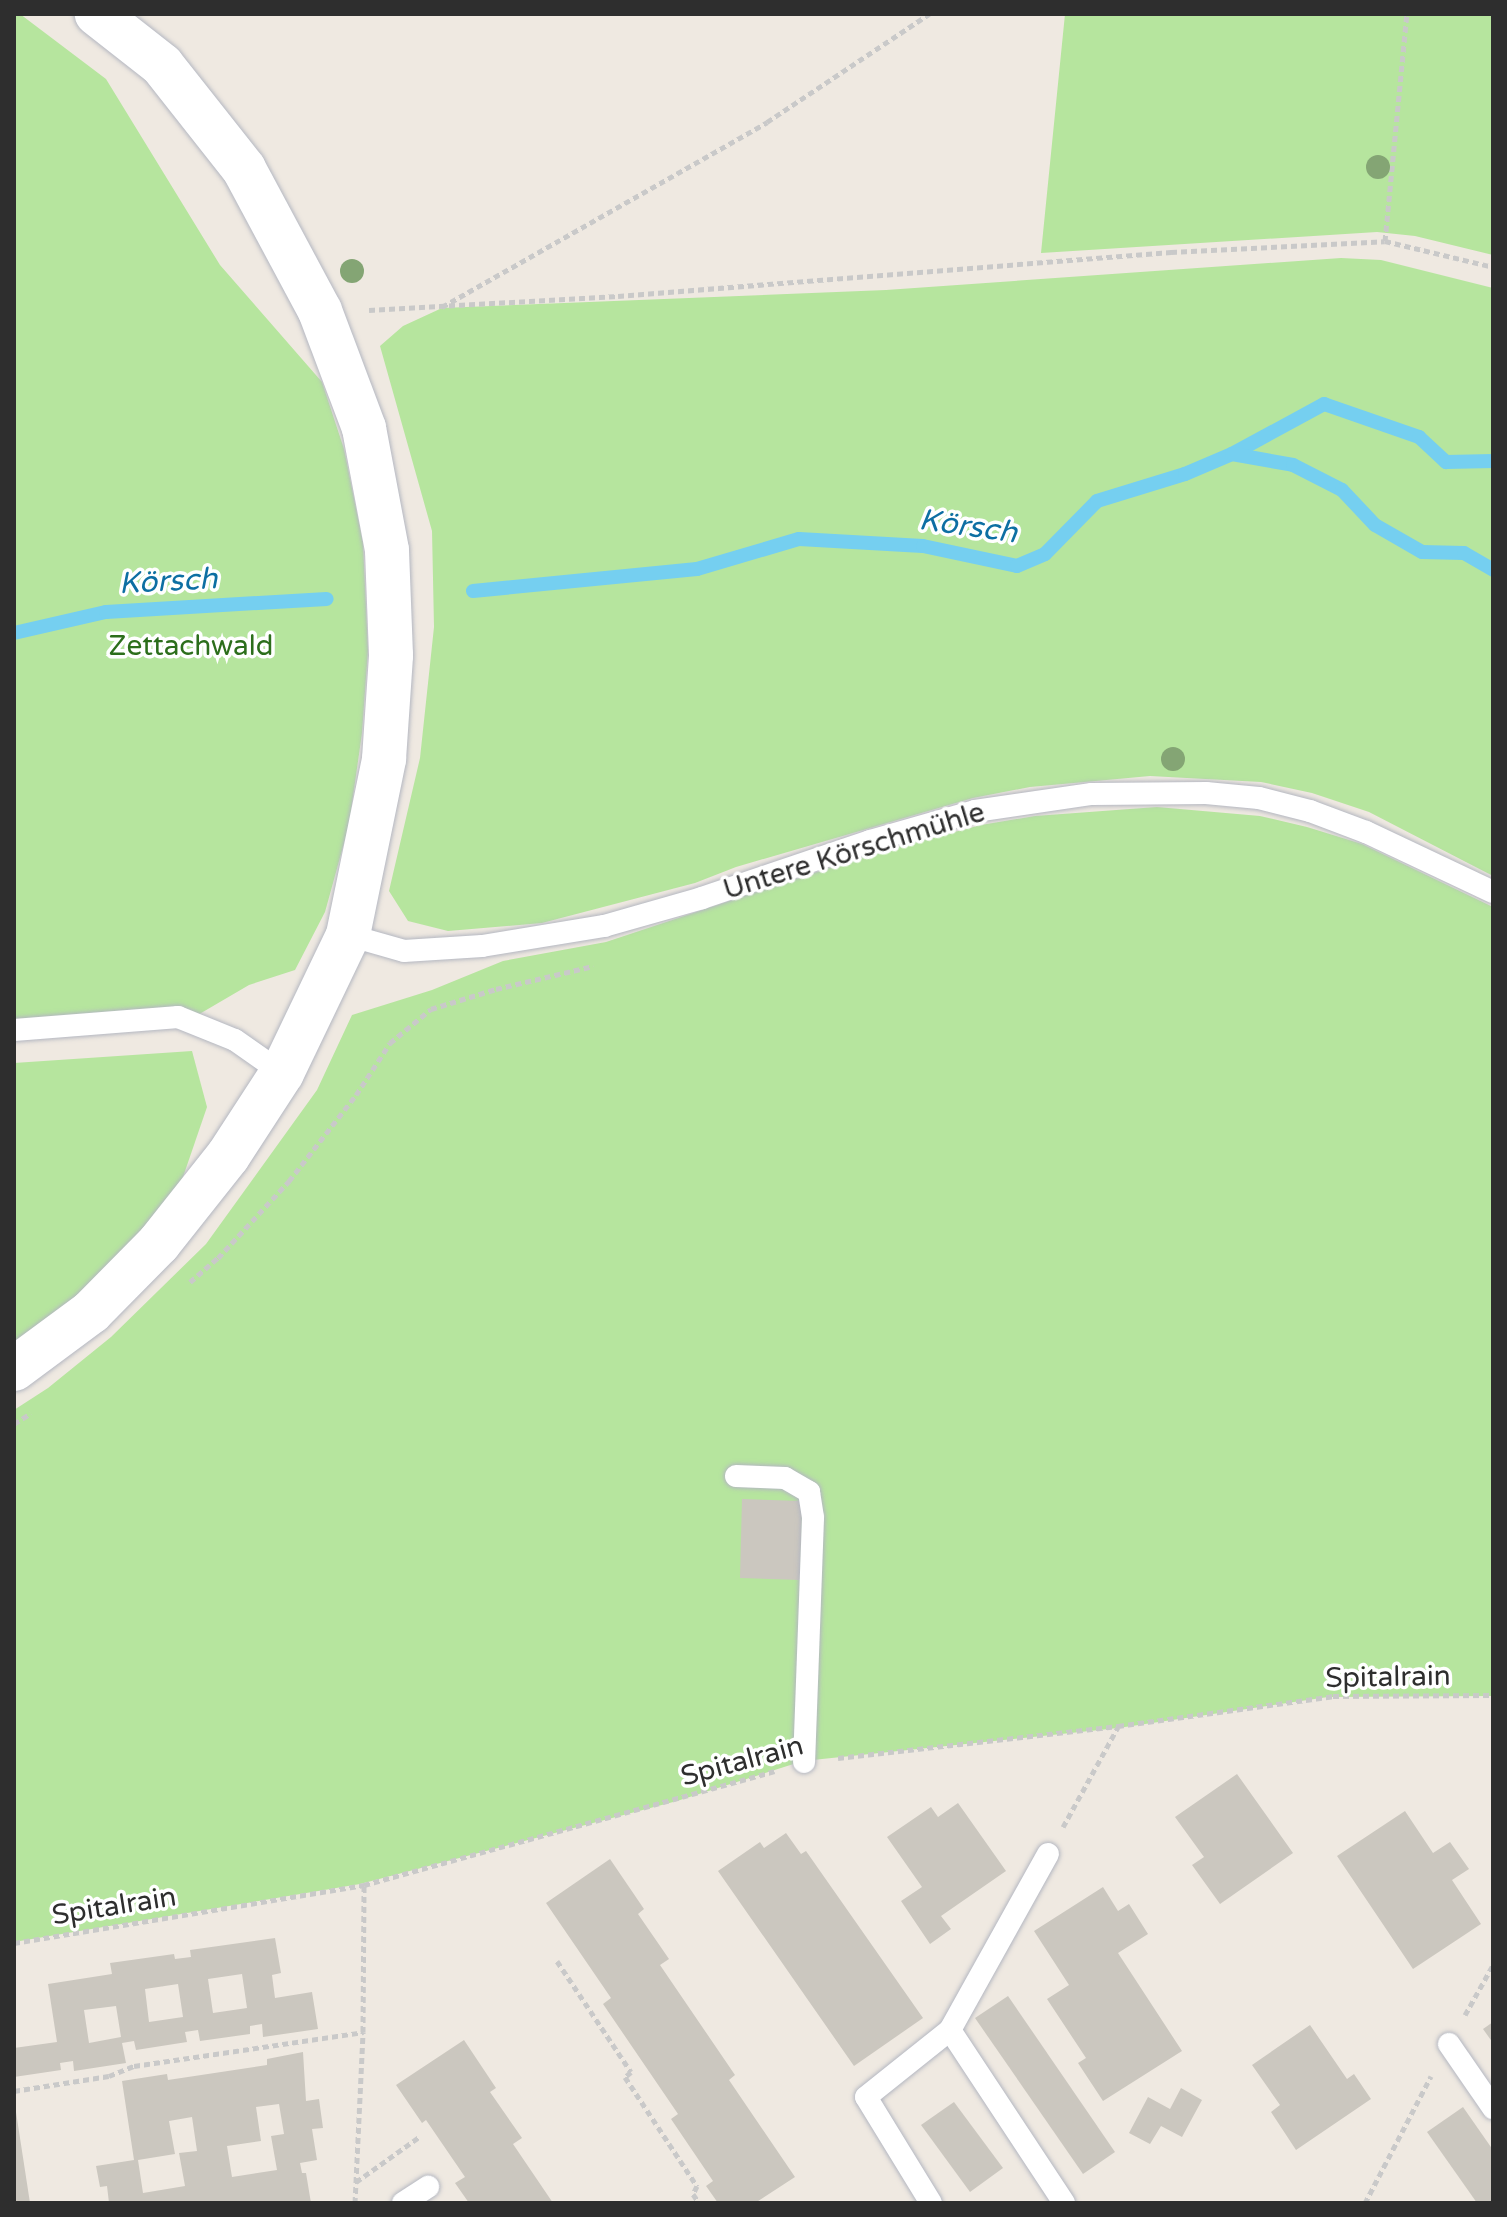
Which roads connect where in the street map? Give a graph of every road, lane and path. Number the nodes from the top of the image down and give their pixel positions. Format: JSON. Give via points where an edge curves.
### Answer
{"nodes":[{"id":1,"x":97,"y":14,"type":"edge"},
{"id":2,"x":929,"y":14,"type":"edge"},
{"id":3,"x":1407,"y":14,"type":"edge"},
{"id":4,"x":1385,"y":241,"type":"junction"},
{"id":5,"x":1493,"y":267,"type":"edge"},
{"id":6,"x":442,"y":308,"type":"junction"},
{"id":7,"x":320,"y":311,"type":"junction"},
{"id":8,"x":1493,"y":892,"type":"edge"},
{"id":9,"x":348,"y":935,"type":"junction"},
{"id":10,"x":603,"y":964,"type":"dead end"},
{"id":11,"x":14,"y":1030,"type":"edge"},
{"id":12,"x":282,"y":1073,"type":"junction"},
{"id":13,"x":190,"y":1282,"type":"dead end"},
{"id":14,"x":14,"y":1369,"type":"edge"},
{"id":15,"x":736,"y":1476,"type":"dead end"},
{"id":16,"x":1493,"y":1695,"type":"edge"},
{"id":17,"x":1118,"y":1726,"type":"junction"},
{"id":18,"x":804,"y":1762,"type":"junction"},
{"id":19,"x":1048,"y":1854,"type":"joint"},
{"id":20,"x":364,"y":1885,"type":"junction"},
{"id":21,"x":14,"y":1943,"type":"edge"},
{"id":22,"x":557,"y":1961,"type":"dead end"},
{"id":23,"x":1493,"y":1965,"type":"edge"},
{"id":24,"x":950,"y":2030,"type":"junction"},
{"id":25,"x":363,"y":2032,"type":"junction"},
{"id":26,"x":1449,"y":2044,"type":"junction"},
{"id":27,"x":14,"y":2091,"type":"edge"},
{"id":28,"x":1493,"y":2108,"type":"edge"},
{"id":29,"x":419,"y":2137,"type":"dead end"},
{"id":30,"x":356,"y":2182,"type":"junction"},
{"id":31,"x":428,"y":2187,"type":"dead end"},
{"id":32,"x":355,"y":2203,"type":"edge"},
{"id":33,"x":403,"y":2203,"type":"edge"},
{"id":34,"x":699,"y":2203,"type":"edge"},
{"id":35,"x":931,"y":2203,"type":"edge"},
{"id":36,"x":1064,"y":2203,"type":"edge"},
{"id":37,"x":1365,"y":2203,"type":"edge"}],
"edges":[{"from":1,"to":7,"type":"street","via":[[162,65],[244,169]]},
{"from":2,"to":6,"type":"path","via":[[767,122]]},
{"from":3,"to":4,"type":"path"},
{"from":4,"to":5,"type":"path"},
{"from":4,"to":6,"type":"path","via":[[1171,252]]},
{"from":6,"to":7,"type":"path"},
{"from":7,"to":9,"type":"street","via":[[364,428],[387,550],[391,655],[384,759]]},
{"from":8,"to":9,"type":"lane","name":"Untere Körschmühle","via":[[1366,832],[1259,798],[1107,794],[975,811],[604,926],[482,946],[404,951]]},
{"from":9,"to":12,"type":"street"},
{"from":10,"to":13,"type":"path","via":[[431,1009],[390,1043],[289,1181]]},
{"from":11,"to":12,"type":"lane","via":[[178,1017],[235,1040]]},
{"from":12,"to":14,"type":"street","via":[[228,1156],[159,1243],[91,1312]]},
{"from":15,"to":18,"type":"lane","via":[[785,1478],[809,1492],[813,1518]]},
{"from":16,"to":17,"type":"path","name":"Spitalrain","via":[[1333,1696]]},
{"from":17,"to":18,"type":"path","name":"Spitalrain"},
{"from":17,"to":19,"type":"path"},
{"from":18,"to":20,"type":"path","name":"Spitalrain"},
{"from":19,"to":24,"type":"lane"},
{"from":20,"to":21,"type":"path","name":"Spitalrain"},
{"from":20,"to":25,"type":"path"},
{"from":22,"to":34,"type":"path","via":[[631,2072],[625,2077],[697,2186],[693,2194]]},
{"from":23,"to":26,"type":"path"},
{"from":24,"to":35,"type":"lane","via":[[866,2097]]},
{"from":24,"to":36,"type":"lane"},
{"from":25,"to":27,"type":"path","via":[[134,2066],[109,2076]]},
{"from":25,"to":30,"type":"path"},
{"from":26,"to":28,"type":"lane"},
{"from":26,"to":37,"type":"path"},
{"from":29,"to":30,"type":"path"},
{"from":30,"to":32,"type":"path"},
{"from":31,"to":33,"type":"lane"}]}
